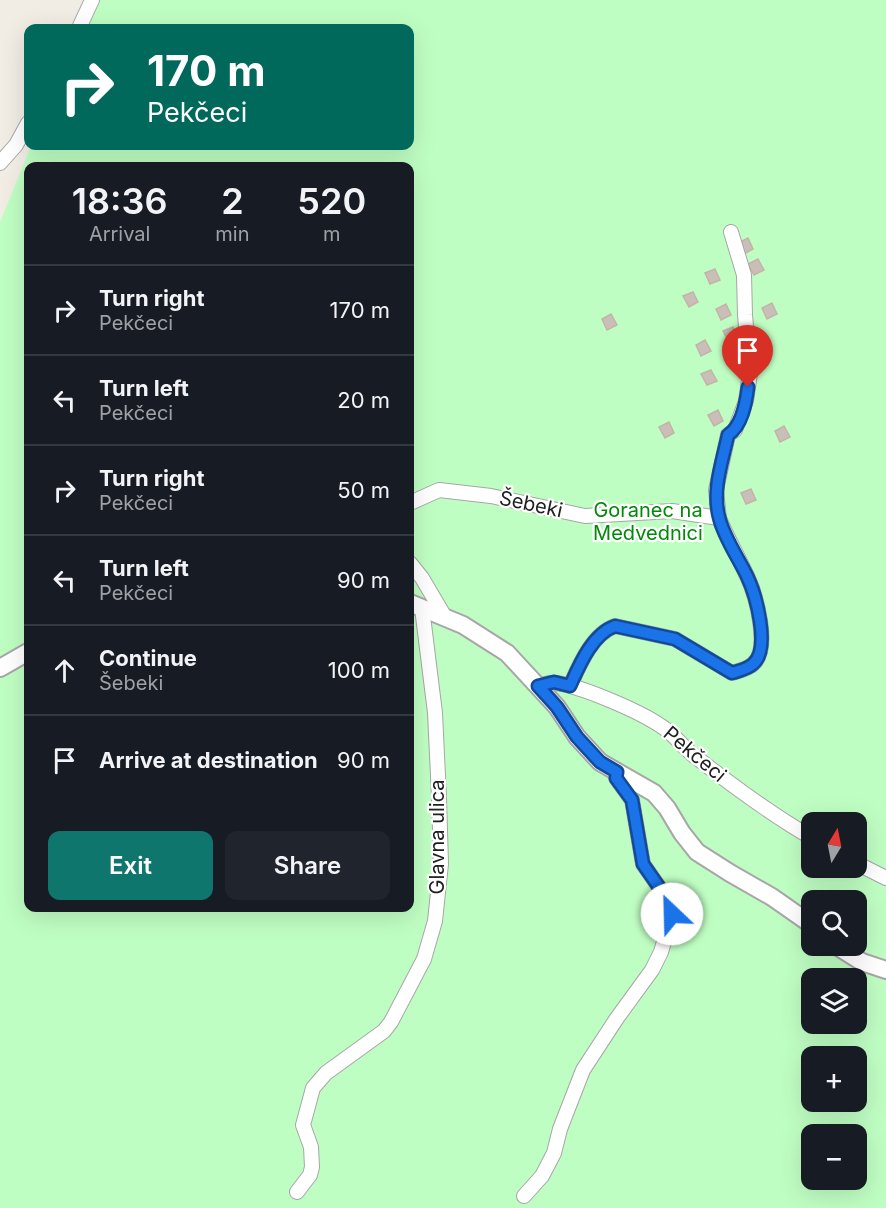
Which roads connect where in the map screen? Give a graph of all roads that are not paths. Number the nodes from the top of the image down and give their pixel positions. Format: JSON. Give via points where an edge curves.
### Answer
{"nodes":[{"id":1,"x":92,"y":0,"type":"edge"},
{"id":2,"x":81,"y":24,"type":"edge"},
{"id":3,"x":24,"y":130,"type":"edge"},
{"id":4,"x":0,"y":163,"type":"edge"},
{"id":5,"x":731,"y":232,"type":"dead end"},
{"id":6,"x":414,"y":501,"type":"edge"},
{"id":7,"x":719,"y":518,"type":"junction"},
{"id":8,"x":414,"y":567,"type":"edge"},
{"id":9,"x":416,"y":606,"type":"edge"},
{"id":10,"x":445,"y":617,"type":"junction"},
{"id":11,"x":24,"y":654,"type":"edge"},
{"id":12,"x":0,"y":668,"type":"edge"},
{"id":13,"x":538,"y":686,"type":"junction"},
{"id":14,"x":570,"y":686,"type":"junction"},
{"id":15,"x":617,"y":772,"type":"junction"},
{"id":16,"x":801,"y":831,"type":"edge"},
{"id":17,"x":867,"y":868,"type":"edge"},
{"id":18,"x":886,"y":878,"type":"edge"},
{"id":19,"x":801,"y":917,"type":"edge"},
{"id":20,"x":852,"y":956,"type":"edge"},
{"id":21,"x":886,"y":970,"type":"edge"},
{"id":22,"x":297,"y":1192,"type":"dead end"},
{"id":23,"x":524,"y":1196,"type":"dead end"}],
"edges":[{"from":1,"to":2,"type":"street"},
{"from":3,"to":4,"type":"street"},
{"from":5,"to":7,"type":"street","via":[[744,275],[750,373],[746,401],[735,430],[728,435],[716,490]]},
{"from":6,"to":7,"type":"street","name":"Šebeki","via":[[440,490],[491,496],[585,516],[672,511]]},
{"from":7,"to":14,"type":"street","via":[[748,578],[761,625],[762,650],[754,664],[732,673],[675,639],[615,626],[601,634]]},
{"from":8,"to":10,"type":"street"},
{"from":9,"to":10,"type":"street"},
{"from":9,"to":22,"type":"street","name":"Glavna ulica","via":[[435,713],[441,864],[435,921],[424,959],[391,1022],[326,1073],[313,1088],[303,1125],[312,1167]]},
{"from":10,"to":13,"type":"street","via":[[507,653]]},
{"from":11,"to":12,"type":"street"},
{"from":13,"to":14,"type":"street","name":"Pekčeci","via":[[554,682]]},
{"from":13,"to":15,"type":"street","via":[[584,746]]},
{"from":14,"to":16,"type":"street","name":"Pekčeci","via":[[658,723],[747,797]]},
{"from":15,"to":19,"type":"street","via":[[654,793],[698,852]]},
{"from":15,"to":23,"type":"street","via":[[616,778],[632,800],[643,864],[668,900],[672,914],[669,928],[652,970],[583,1070],[554,1153],[542,1176]]},
{"from":17,"to":18,"type":"street"},
{"from":20,"to":21,"type":"street"}]}
